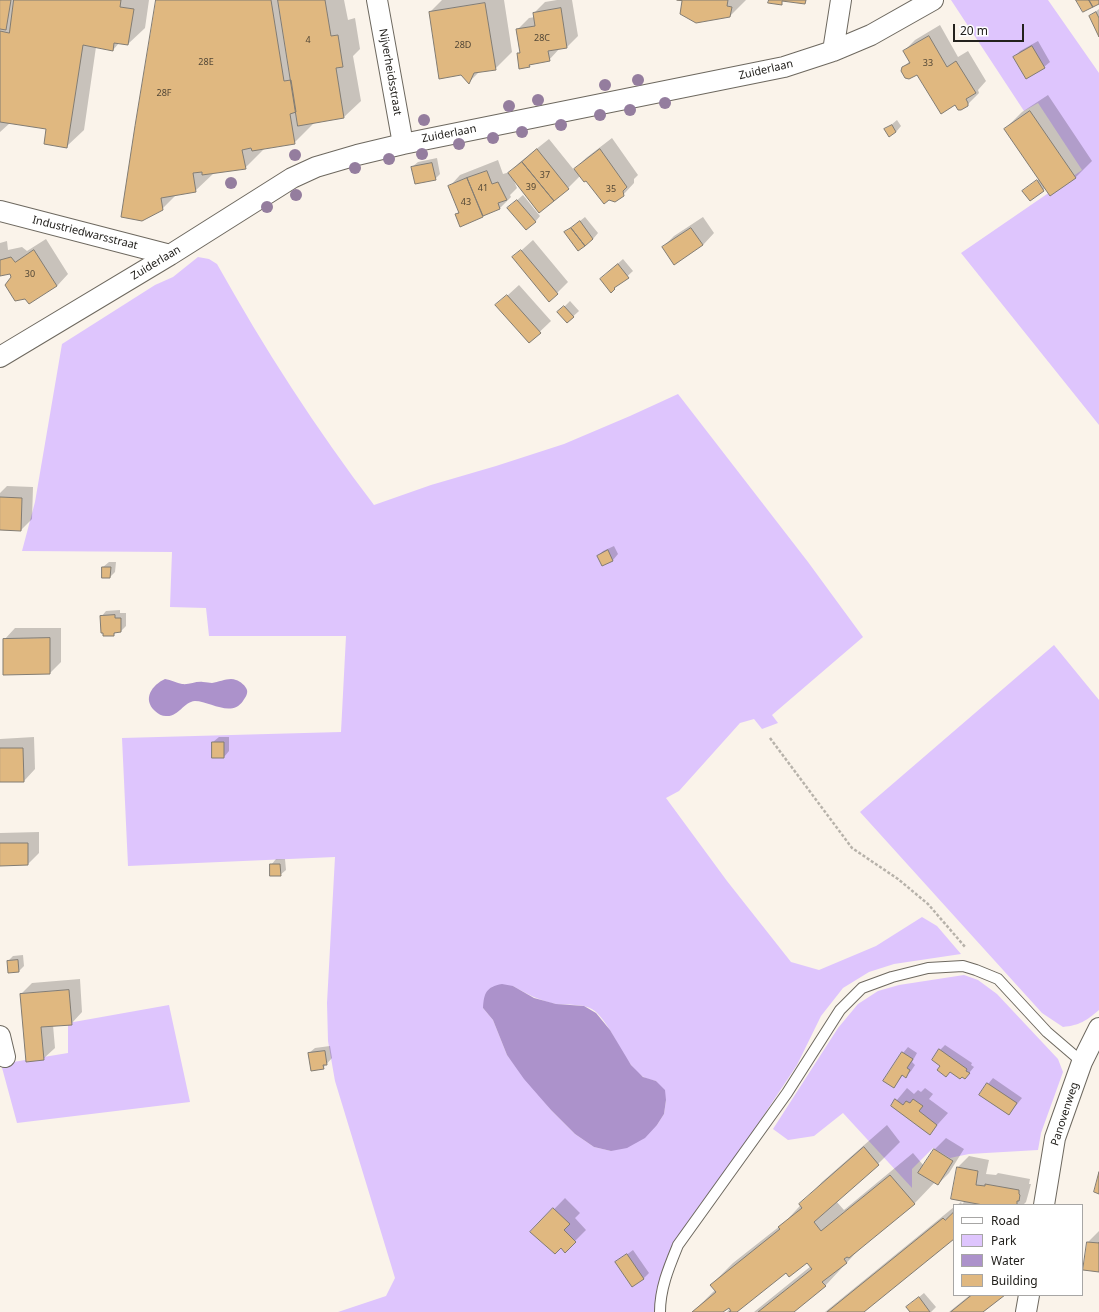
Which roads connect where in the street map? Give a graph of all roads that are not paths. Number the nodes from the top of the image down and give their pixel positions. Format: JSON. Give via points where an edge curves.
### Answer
{"nodes":[{"id":1,"x":377,"y":0,"type":"edge"},
{"id":2,"x":841,"y":0,"type":"edge"},
{"id":3,"x":933,"y":0,"type":"edge"},
{"id":4,"x":833,"y":51,"type":"junction"},
{"id":5,"x":403,"y":144,"type":"junction"},
{"id":6,"x":0,"y":211,"type":"edge"},
{"id":7,"x":170,"y":254,"type":"junction"},
{"id":8,"x":0,"y":357,"type":"edge"},
{"id":9,"x":1099,"y":1028,"type":"edge"},
{"id":10,"x":0,"y":1036,"type":"edge"},
{"id":11,"x":5,"y":1057,"type":"dead end"},
{"id":12,"x":1082,"y":1062,"type":"junction"},
{"id":13,"x":1044,"y":1204,"type":"edge"},
{"id":14,"x":1029,"y":1296,"type":"edge"},
{"id":15,"x":660,"y":1312,"type":"edge"},
{"id":16,"x":1026,"y":1312,"type":"edge"}],
"edges":[{"from":1,"to":5,"type":"street","name":"Nijverheidsstraat"},
{"from":2,"to":4,"type":"street"},
{"from":3,"to":4,"type":"street","name":"Zuiderlaan","via":[[871,35]]},
{"from":4,"to":5,"type":"street","name":"Zuiderlaan","via":[[784,67]]},
{"from":5,"to":7,"type":"street","name":"Zuiderlaan","via":[[322,165],[292,178]]},
{"from":6,"to":7,"type":"street","name":"Industriedwarsstraat"},
{"from":7,"to":8,"type":"street","name":"Zuiderlaan"},
{"from":9,"to":12,"type":"street","name":"Panovenweg"},
{"from":10,"to":11,"type":"street"},
{"from":12,"to":13,"type":"street","name":"Panovenweg","via":[[1056,1138]]},
{"from":12,"to":15,"type":"lane","via":[[1047,1032],[998,979],[976,970],[963,966],[928,968],[862,988],[840,1010],[786,1092],[678,1245],[667,1272],[660,1299]]},
{"from":14,"to":16,"type":"street"}]}
